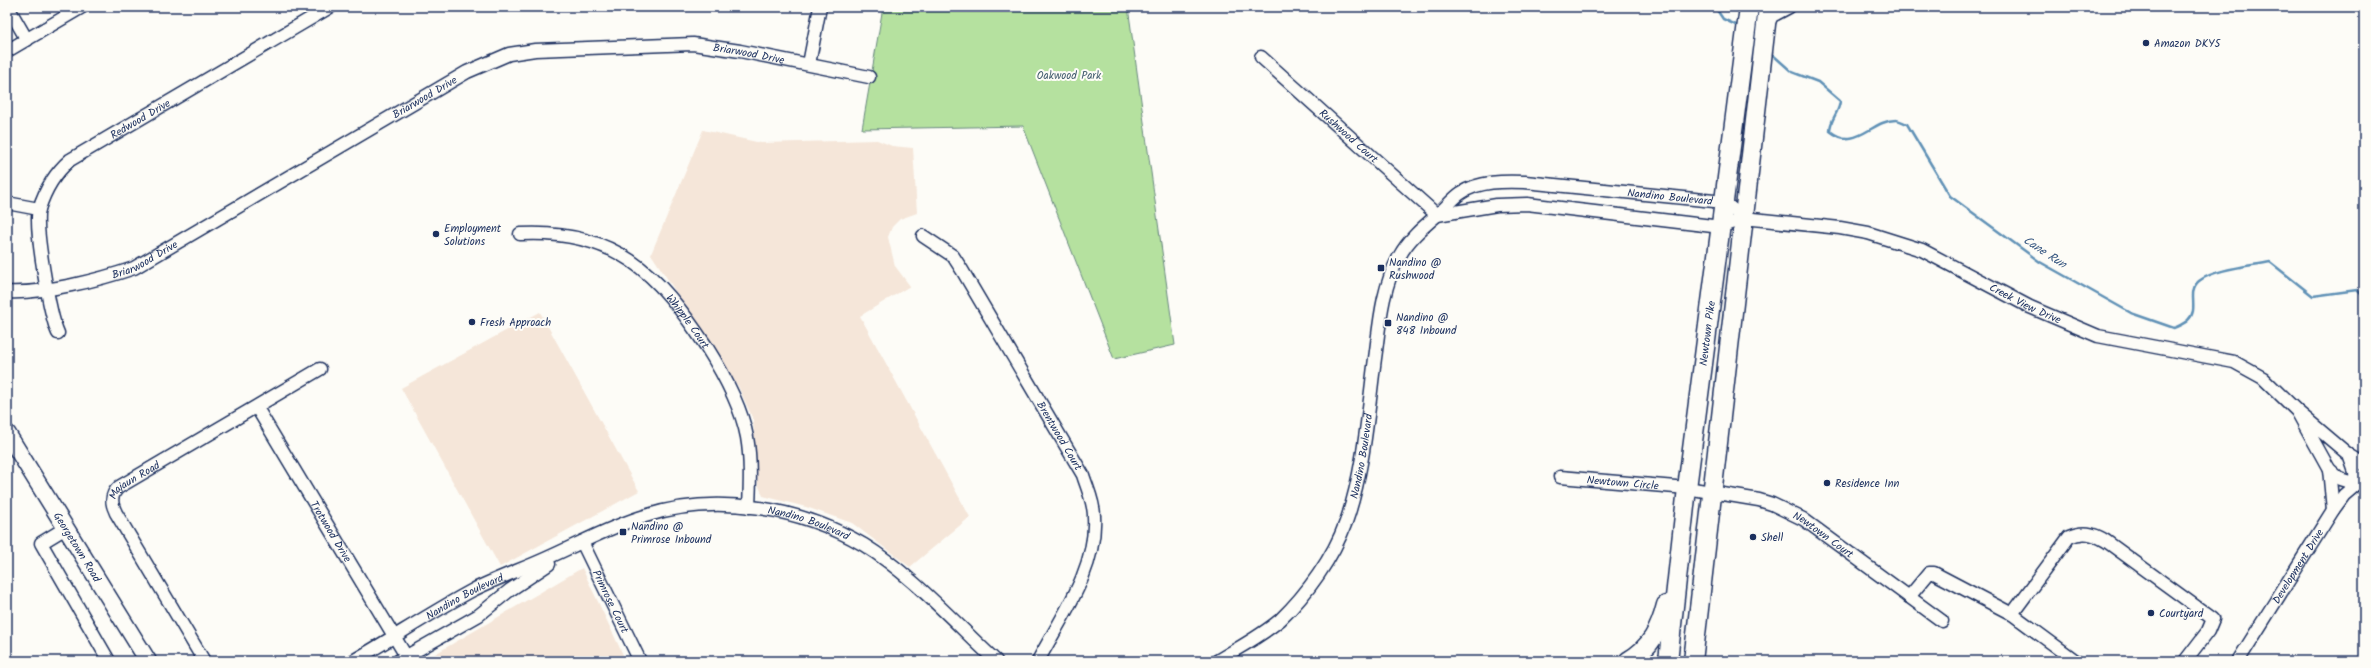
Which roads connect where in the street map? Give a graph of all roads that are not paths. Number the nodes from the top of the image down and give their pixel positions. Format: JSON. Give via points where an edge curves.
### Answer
{"nodes":[{"id":1,"x":8,"y":7,"type":"edge"},
{"id":2,"x":82,"y":7,"type":"edge"},
{"id":3,"x":330,"y":7,"type":"edge"},
{"id":4,"x":820,"y":7,"type":"edge"},
{"id":5,"x":1749,"y":7,"type":"edge"},
{"id":6,"x":1768,"y":7,"type":"edge"},
{"id":7,"x":1789,"y":7,"type":"edge"},
{"id":8,"x":1765,"y":28,"type":"junction"},
{"id":9,"x":27,"y":40,"type":"junction"},
{"id":10,"x":7,"y":51,"type":"edge"},
{"id":11,"x":1261,"y":57,"type":"dead end"},
{"id":12,"x":809,"y":64,"type":"junction"},
{"id":13,"x":868,"y":77,"type":"dead end"},
{"id":14,"x":1724,"y":202,"type":"junction"},
{"id":15,"x":7,"y":203,"type":"edge"},
{"id":16,"x":39,"y":209,"type":"junction"},
{"id":17,"x":1437,"y":216,"type":"junction"},
{"id":18,"x":1743,"y":218,"type":"junction"},
{"id":19,"x":1721,"y":227,"type":"junction"},
{"id":20,"x":520,"y":234,"type":"dead end"},
{"id":21,"x":923,"y":236,"type":"dead end"},
{"id":22,"x":46,"y":288,"type":"junction"},
{"id":23,"x":10,"y":294,"type":"edge"},
{"id":24,"x":58,"y":334,"type":"dead end"},
{"id":25,"x":320,"y":369,"type":"dead end"},
{"id":26,"x":257,"y":408,"type":"junction"},
{"id":27,"x":2297,"y":411,"type":"junction"},
{"id":28,"x":7,"y":433,"type":"edge"},
{"id":29,"x":2349,"y":455,"type":"junction"},
{"id":30,"x":2364,"y":464,"type":"edge"},
{"id":31,"x":2329,"y":469,"type":"junction"},
{"id":32,"x":1560,"y":477,"type":"dead end"},
{"id":33,"x":2360,"y":481,"type":"edge"},
{"id":34,"x":1687,"y":488,"type":"junction"},
{"id":35,"x":1712,"y":492,"type":"junction"},
{"id":36,"x":749,"y":507,"type":"junction"},
{"id":37,"x":2333,"y":510,"type":"junction"},
{"id":38,"x":64,"y":529,"type":"junction"},
{"id":39,"x":1682,"y":538,"type":"junction"},
{"id":40,"x":582,"y":542,"type":"junction"},
{"id":41,"x":531,"y":571,"type":"junction"},
{"id":42,"x":1909,"y":597,"type":"junction"},
{"id":43,"x":2012,"y":614,"type":"junction"},
{"id":44,"x":1942,"y":621,"type":"dead end"},
{"id":45,"x":396,"y":636,"type":"junction"},
{"id":46,"x":402,"y":659,"type":"edge"},
{"id":47,"x":109,"y":661,"type":"edge"},
{"id":48,"x":148,"y":661,"type":"edge"},
{"id":49,"x":204,"y":661,"type":"edge"},
{"id":50,"x":353,"y":661,"type":"edge"},
{"id":51,"x":640,"y":661,"type":"edge"},
{"id":52,"x":996,"y":661,"type":"edge"},
{"id":53,"x":1038,"y":661,"type":"edge"},
{"id":54,"x":1217,"y":661,"type":"edge"},
{"id":55,"x":1628,"y":661,"type":"edge"},
{"id":56,"x":1668,"y":661,"type":"edge"},
{"id":57,"x":1693,"y":661,"type":"edge"},
{"id":58,"x":2076,"y":661,"type":"edge"},
{"id":59,"x":2185,"y":661,"type":"edge"},
{"id":60,"x":2238,"y":661,"type":"edge"}],
"edges":[{"from":1,"to":9,"type":"street"},
{"from":2,"to":9,"type":"street"},
{"from":3,"to":16,"type":"street","name":"Redwood Drive","via":[[70,160],[54,176]]},
{"from":4,"to":12,"type":"street"},
{"from":5,"to":14,"type":"highway","name":"Newtown Pike"},
{"from":6,"to":8,"type":"highway","name":"Newtown Pike"},
{"from":7,"to":8,"type":"street","via":[[1772,16]]},
{"from":8,"to":18,"type":"highway","name":"Newtown Pike"},
{"from":9,"to":10,"type":"street"},
{"from":11,"to":17,"type":"street","name":"Rushwood Court"},
{"from":12,"to":13,"type":"street","name":"Briarwood Drive"},
{"from":12,"to":22,"type":"street","name":"Briarwood Drive","via":[[693,44],[535,50],[510,54],[467,72],[155,258],[105,278]]},
{"from":14,"to":17,"type":"street","name":"Nandino Boulevard","via":[[1506,181],[1467,190]]},
{"from":14,"to":18,"type":"street","name":"Nandino Boulevard"},
{"from":14,"to":19,"type":"highway","name":"Newtown Pike"},
{"from":15,"to":16,"type":"street"},
{"from":16,"to":22,"type":"street","name":"Redwood Drive","via":[[38,222]]},
{"from":17,"to":19,"type":"street","via":[[1497,205],[1527,204]]},
{"from":17,"to":54,"type":"street","name":"Nandino Boulevard","via":[[1412,238],[1399,257],[1389,280],[1381,310],[1356,491],[1345,524],[1322,568],[1295,604],[1259,635]]},
{"from":18,"to":19,"type":"street"},
{"from":18,"to":27,"type":"street","name":"Creek View Drive","via":[[1868,233],[1922,250],[2030,307],[2098,336],[2234,362],[2263,378]]},
{"from":18,"to":35,"type":"highway","name":"Newtown Pike"},
{"from":19,"to":34,"type":"highway","name":"Newtown Pike"},
{"from":20,"to":36,"type":"street","name":"Whipple Court","via":[[567,234],[593,242],[632,260],[666,290],[713,357],[740,411],[747,437]]},
{"from":21,"to":53,"type":"street","name":"Brentwood Court","via":[[953,256],[1083,475],[1091,498],[1094,515],[1090,555],[1084,575]]},
{"from":22,"to":23,"type":"street","name":"Briarwood Drive"},
{"from":22,"to":24,"type":"street","name":"Redwood Drive"},
{"from":25,"to":26,"type":"street","name":"Majaun Road"},
{"from":26,"to":45,"type":"street","name":"Trotwood Drive"},
{"from":26,"to":49,"type":"street","name":"Majaun Road","via":[[119,487],[112,495],[116,513]]},
{"from":27,"to":29,"type":"street","name":"Creek View Drive"},
{"from":27,"to":31,"type":"street","name":"Creek View Drive"},
{"from":28,"to":38,"type":"main road","name":"Georgetown Road"},
{"from":29,"to":30,"type":"street","name":"Creek View Drive"},
{"from":29,"to":33,"type":"street"},
{"from":31,"to":33,"type":"street","name":"Creek View Drive","via":[[2340,479]]},
{"from":31,"to":37,"type":"street","name":"Creek View Drive"},
{"from":32,"to":34,"type":"street","name":"Newtown Circle"},
{"from":33,"to":37,"type":"street","name":"Development Drive","via":[[2344,495]]},
{"from":34,"to":35,"type":"street","name":"Newtown Court"},
{"from":34,"to":39,"type":"highway","name":"Newtown Pike"},
{"from":35,"to":42,"type":"street","name":"Newtown Court","via":[[1759,500],[1787,510]]},
{"from":35,"to":57,"type":"highway","name":"Newtown Pike"},
{"from":36,"to":40,"type":"street","name":"Nandino Boulevard","via":[[722,505],[678,508],[620,524]]},
{"from":36,"to":52,"type":"street","name":"Nandino Boulevard","via":[[804,518],[826,526],[864,546],[900,572]]},
{"from":37,"to":60,"type":"street","name":"Development Drive"},
{"from":38,"to":47,"type":"street","via":[[41,543]]},
{"from":38,"to":48,"type":"main road","name":"Georgetown Road"},
{"from":39,"to":55,"type":"highway","via":[[1658,631],[1644,650]]},
{"from":39,"to":56,"type":"highway","name":"Newtown Pike"},
{"from":40,"to":41,"type":"street","name":"Nandino Boulevard"},
{"from":40,"to":51,"type":"street","name":"Primrose Court"},
{"from":41,"to":45,"type":"street","name":"Nandino Boulevard","via":[[473,590]]},
{"from":41,"to":46,"type":"street","name":"Nandino Boulevard","via":[[479,615]]},
{"from":42,"to":43,"type":"street","via":[[1929,573],[1934,573]]},
{"from":42,"to":44,"type":"street","name":"Newtown Court"},
{"from":43,"to":58,"type":"street"},
{"from":43,"to":59,"type":"street","via":[[2069,538],[2078,533],[2091,533],[2106,541],[2213,619],[2208,631]]},
{"from":45,"to":46,"type":"street","name":"Trotwood Drive"},
{"from":45,"to":50,"type":"street","name":"Nandino Boulevard"}]}
